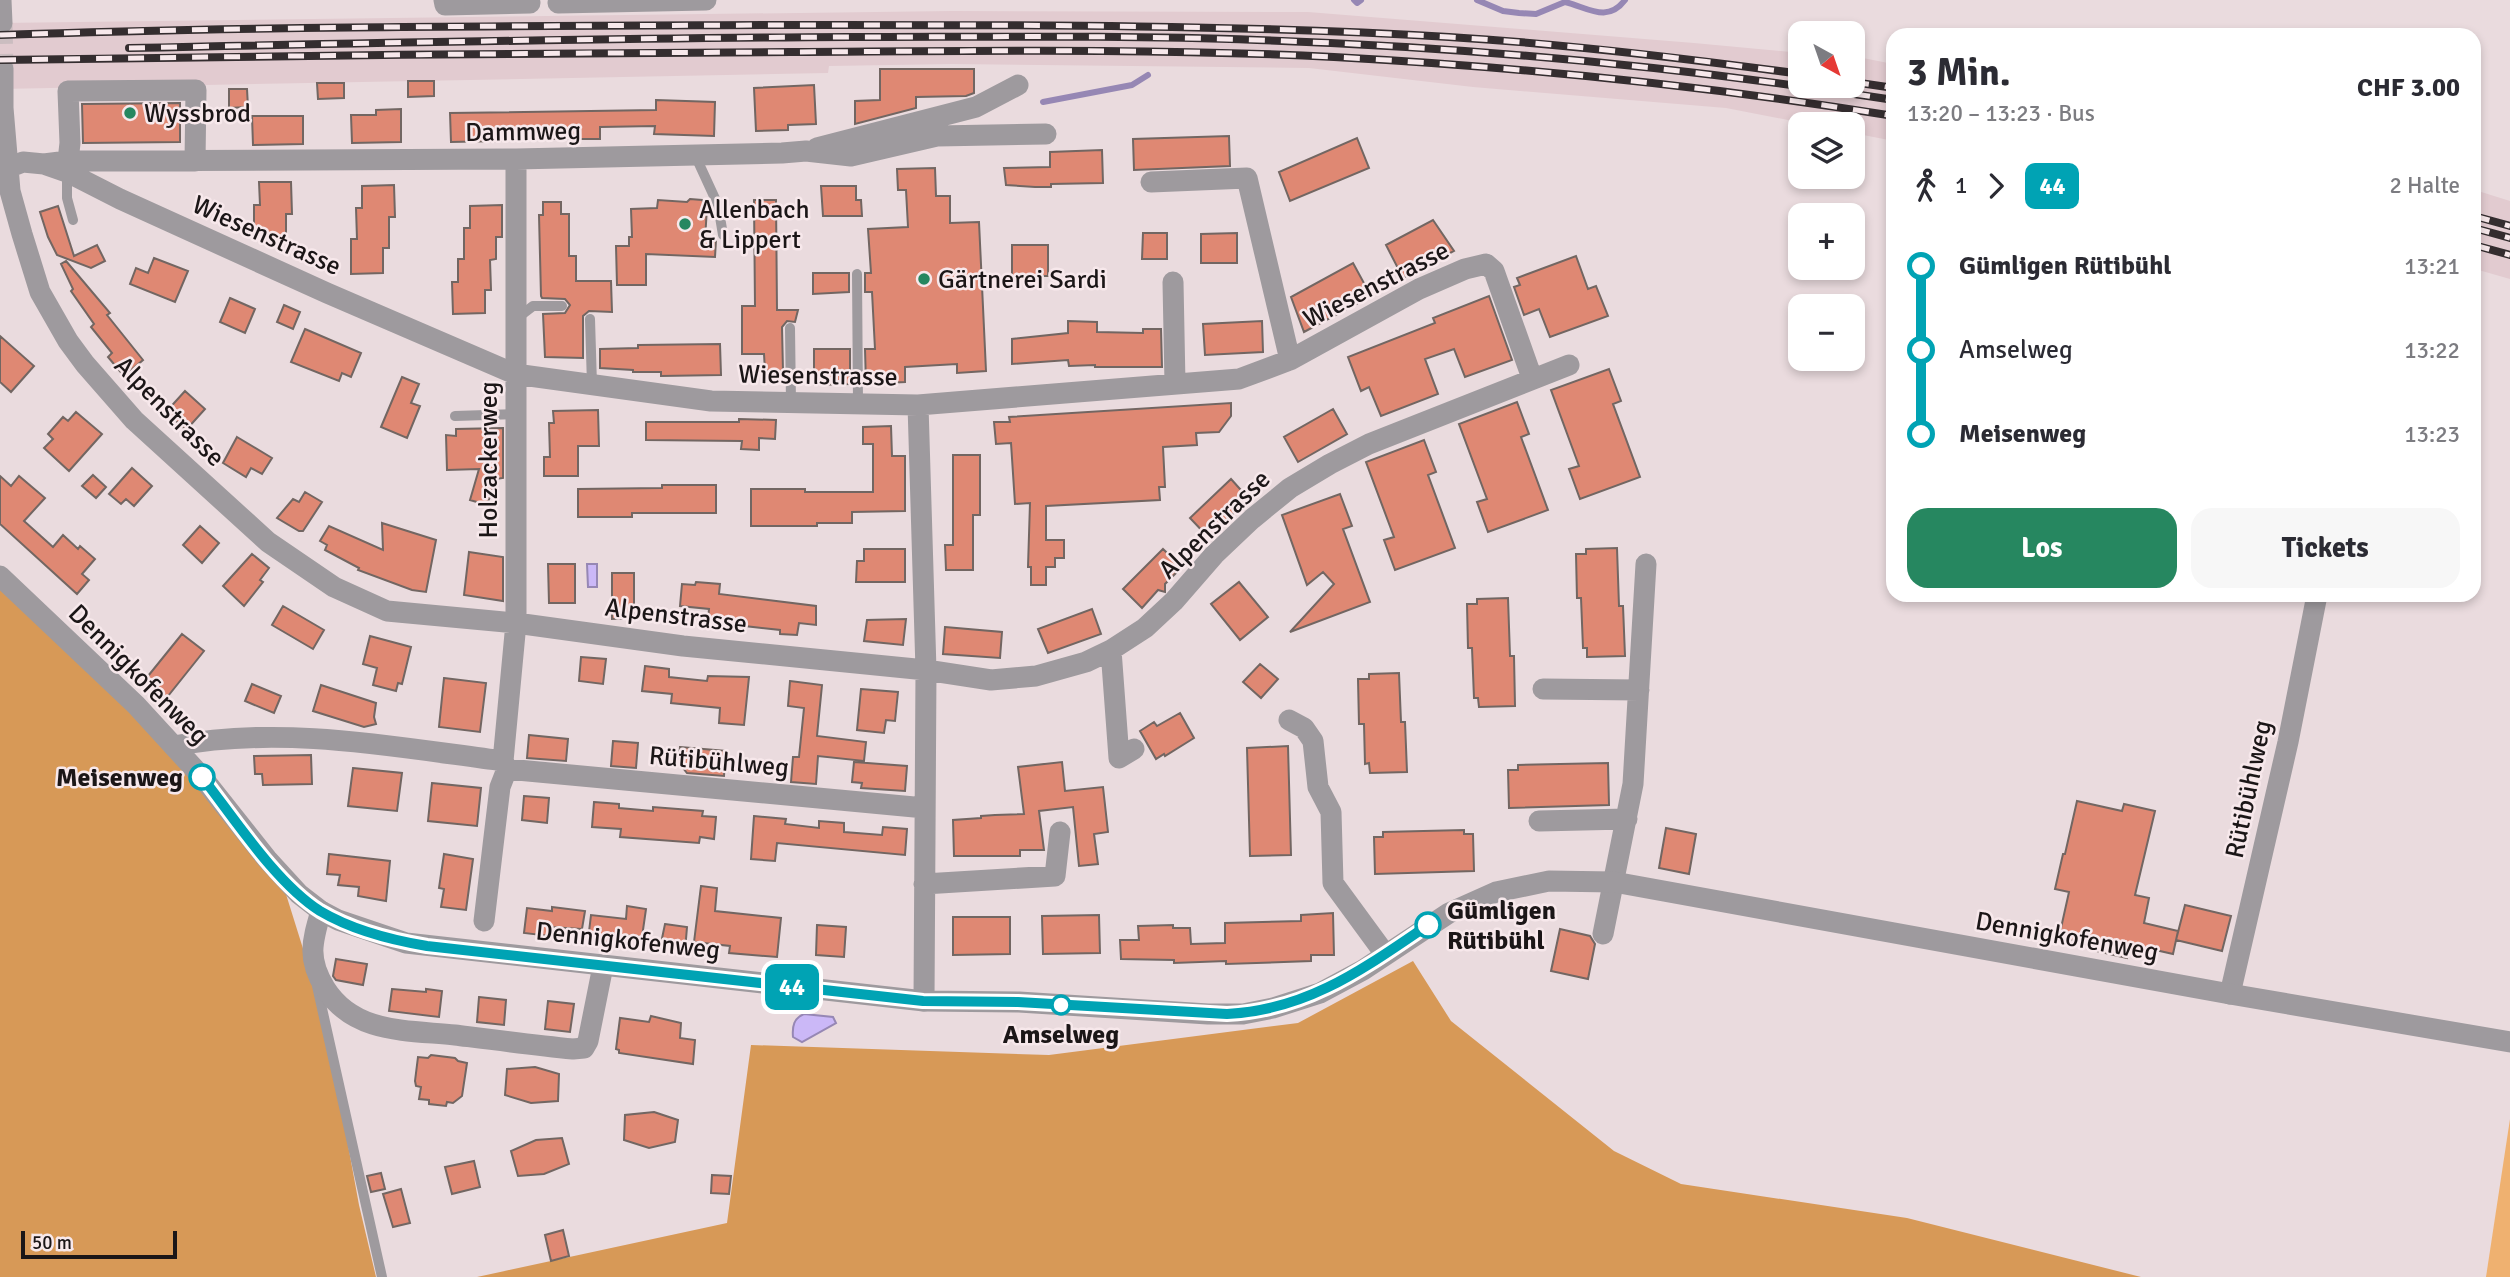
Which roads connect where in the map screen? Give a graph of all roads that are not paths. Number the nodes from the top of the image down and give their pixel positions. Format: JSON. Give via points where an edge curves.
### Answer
{"nodes":[{"id":1,"x":444,"y":0,"type":"edge"},
{"id":2,"x":706,"y":0,"type":"edge"},
{"id":3,"x":530,"y":3,"type":"dead end"},
{"id":4,"x":558,"y":3,"type":"dead end"},
{"id":5,"x":3,"y":69,"type":"dead end"},
{"id":6,"x":1018,"y":85,"type":"dead end"},
{"id":7,"x":1046,"y":134,"type":"dead end"},
{"id":8,"x":806,"y":151,"type":"junction"},
{"id":9,"x":695,"y":155,"type":"junction"},
{"id":10,"x":516,"y":159,"type":"junction"},
{"id":11,"x":195,"y":161,"type":"junction"},
{"id":12,"x":68,"y":167,"type":"junction"},
{"id":13,"x":4,"y":169,"type":"edge"},
{"id":14,"x":1151,"y":182,"type":"dead end"},
{"id":15,"x":73,"y":219,"type":"dead end"},
{"id":16,"x":723,"y":235,"type":"dead end"},
{"id":17,"x":857,"y":274,"type":"dead end"},
{"id":18,"x":1173,"y":282,"type":"dead end"},
{"id":19,"x":562,"y":306,"type":"dead end"},
{"id":20,"x":516,"y":319,"type":"junction"},
{"id":21,"x":590,"y":319,"type":"dead end"},
{"id":22,"x":790,"y":328,"type":"dead end"},
{"id":23,"x":1290,"y":360,"type":"junction"},
{"id":24,"x":1569,"y":365,"type":"dead end"},
{"id":25,"x":515,"y":374,"type":"junction"},
{"id":26,"x":1532,"y":378,"type":"junction"},
{"id":27,"x":1175,"y":384,"type":"junction"},
{"id":28,"x":592,"y":385,"type":"junction"},
{"id":29,"x":791,"y":403,"type":"junction"},
{"id":30,"x":858,"y":404,"type":"junction"},
{"id":31,"x":918,"y":405,"type":"junction"},
{"id":32,"x":516,"y":414,"type":"junction"},
{"id":33,"x":455,"y":416,"type":"dead end"},
{"id":34,"x":1646,"y":564,"type":"dead end"},
{"id":35,"x":0,"y":576,"type":"edge"},
{"id":36,"x":2316,"y":602,"type":"edge"},
{"id":37,"x":516,"y":623,"type":"junction"},
{"id":38,"x":1111,"y":650,"type":"junction"},
{"id":39,"x":926,"y":670,"type":"junction"},
{"id":40,"x":1543,"y":689,"type":"dead end"},
{"id":41,"x":1639,"y":690,"type":"junction"},
{"id":42,"x":1289,"y":720,"type":"dead end"},
{"id":43,"x":174,"y":746,"type":"junction"},
{"id":44,"x":1134,"y":749,"type":"dead end"},
{"id":45,"x":505,"y":765,"type":"junction"},
{"id":46,"x":925,"y":808,"type":"junction"},
{"id":47,"x":1627,"y":819,"type":"junction"},
{"id":48,"x":1539,"y":821,"type":"dead end"},
{"id":49,"x":1060,"y":832,"type":"dead end"},
{"id":50,"x":1614,"y":882,"type":"junction"},
{"id":51,"x":924,"y":884,"type":"junction"},
{"id":52,"x":321,"y":911,"type":"junction"},
{"id":53,"x":484,"y":921,"type":"dead end"},
{"id":54,"x":1603,"y":934,"type":"dead end"},
{"id":55,"x":1385,"y":954,"type":"junction"},
{"id":56,"x":603,"y":966,"type":"junction"},
{"id":57,"x":314,"y":971,"type":"junction"},
{"id":58,"x":2230,"y":994,"type":"junction"},
{"id":59,"x":923,"y":1001,"type":"junction"},
{"id":60,"x":2510,"y":1042,"type":"edge"},
{"id":61,"x":382,"y":1277,"type":"edge"}],
"edges":[{"from":1,"to":3,"type":"street","via":[[444,5]]},
{"from":2,"to":4,"type":"street"},
{"from":5,"to":13,"type":"street","name":"Alpenstrasse"},
{"from":6,"to":8,"type":"street","via":[[976,107]]},
{"from":7,"to":8,"type":"street","name":"Dammweg","via":[[937,136],[850,156]]},
{"from":8,"to":9,"type":"street","name":"Dammweg"},
{"from":9,"to":10,"type":"street","name":"Dammweg"},
{"from":9,"to":16,"type":"lane","via":[[718,205]]},
{"from":10,"to":11,"type":"street","name":"Dammweg"},
{"from":10,"to":20,"type":"street","name":"Holzackerweg"},
{"from":11,"to":12,"type":"street","name":"Dammweg"},
{"from":11,"to":12,"type":"street","via":[[197,90],[68,91]]},
{"from":12,"to":13,"type":"street","name":"Dammweg","via":[[23,162]]},
{"from":12,"to":15,"type":"lane","via":[[67,198]]},
{"from":12,"to":25,"type":"street","name":"Wiesenstrasse","via":[[120,199]]},
{"from":13,"to":37,"type":"street","name":"Alpenstrasse","via":[[40,292],[68,341],[134,420],[235,514],[303,568],[387,611]]},
{"from":14,"to":23,"type":"street","via":[[1247,178]]},
{"from":17,"to":30,"type":"lane"},
{"from":18,"to":27,"type":"street"},
{"from":19,"to":20,"type":"lane","via":[[533,306]]},
{"from":20,"to":25,"type":"street","name":"Holzackerweg"},
{"from":21,"to":28,"type":"lane"},
{"from":22,"to":29,"type":"lane"},
{"from":23,"to":26,"type":"street","name":"Wiesenstrasse","via":[[1419,289],[1486,264],[1494,271]]},
{"from":23,"to":27,"type":"street","name":"Wiesenstrasse","via":[[1239,379]]},
{"from":24,"to":26,"type":"street","name":"Alpenstrasse"},
{"from":25,"to":28,"type":"street","name":"Wiesenstrasse"},
{"from":25,"to":32,"type":"street","name":"Holzackerweg"},
{"from":26,"to":38,"type":"street","name":"Alpenstrasse","via":[[1369,444],[1290,488],[1214,555],[1145,628]]},
{"from":27,"to":31,"type":"street","name":"Wiesenstrasse"},
{"from":28,"to":29,"type":"street","name":"Wiesenstrasse","via":[[711,401]]},
{"from":29,"to":30,"type":"street","name":"Wiesenstrasse"},
{"from":30,"to":31,"type":"street","name":"Wiesenstrasse"},
{"from":31,"to":39,"type":"street"},
{"from":32,"to":33,"type":"lane"},
{"from":32,"to":37,"type":"street","name":"Holzackerweg"},
{"from":34,"to":41,"type":"street"},
{"from":35,"to":43,"type":"street","name":"Dennigkofenweg"},
{"from":36,"to":58,"type":"street","name":"Rütibühlweg"},
{"from":37,"to":39,"type":"street","name":"Alpenstrasse","via":[[683,646]]},
{"from":37,"to":45,"type":"street","name":"Holzackerweg"},
{"from":38,"to":39,"type":"street","name":"Alpenstrasse","via":[[1036,676],[991,680]]},
{"from":38,"to":44,"type":"street","via":[[1119,758]]},
{"from":39,"to":46,"type":"street"},
{"from":40,"to":41,"type":"street"},
{"from":41,"to":47,"type":"street"},
{"from":42,"to":55,"type":"street","via":[[1304,728],[1312,740],[1318,787],[1331,812],[1334,883]]},
{"from":43,"to":45,"type":"street","via":[[210,739],[323,738]]},
{"from":43,"to":52,"type":"street","name":"Dennigkofenweg","via":[[280,875]]},
{"from":45,"to":46,"type":"street","name":"Rütibühlweg"},
{"from":45,"to":53,"type":"street","name":"Holzackerweg"},
{"from":46,"to":51,"type":"street"},
{"from":47,"to":48,"type":"street"},
{"from":47,"to":50,"type":"street"},
{"from":49,"to":51,"type":"street","via":[[1055,876]]},
{"from":50,"to":54,"type":"street"},
{"from":50,"to":55,"type":"street","name":"Dennigkofenweg","via":[[1549,881],[1496,892],[1449,913]]},
{"from":50,"to":58,"type":"street","name":"Dennigkofenweg"},
{"from":51,"to":59,"type":"street"},
{"from":52,"to":56,"type":"street","name":"Dennigkofenweg","via":[[406,943]]},
{"from":52,"to":57,"type":"street","via":[[312,950]]},
{"from":55,"to":59,"type":"street","name":"Dennigkofenweg","via":[[1320,993],[1243,1014]]},
{"from":56,"to":57,"type":"street","via":[[589,1041],[584,1048],[573,1049],[373,1024],[353,1017],[335,1003]]},
{"from":56,"to":59,"type":"street","name":"Dennigkofenweg"},
{"from":57,"to":61,"type":"lane"},
{"from":58,"to":60,"type":"street","name":"Dennigkofenweg"}]}
